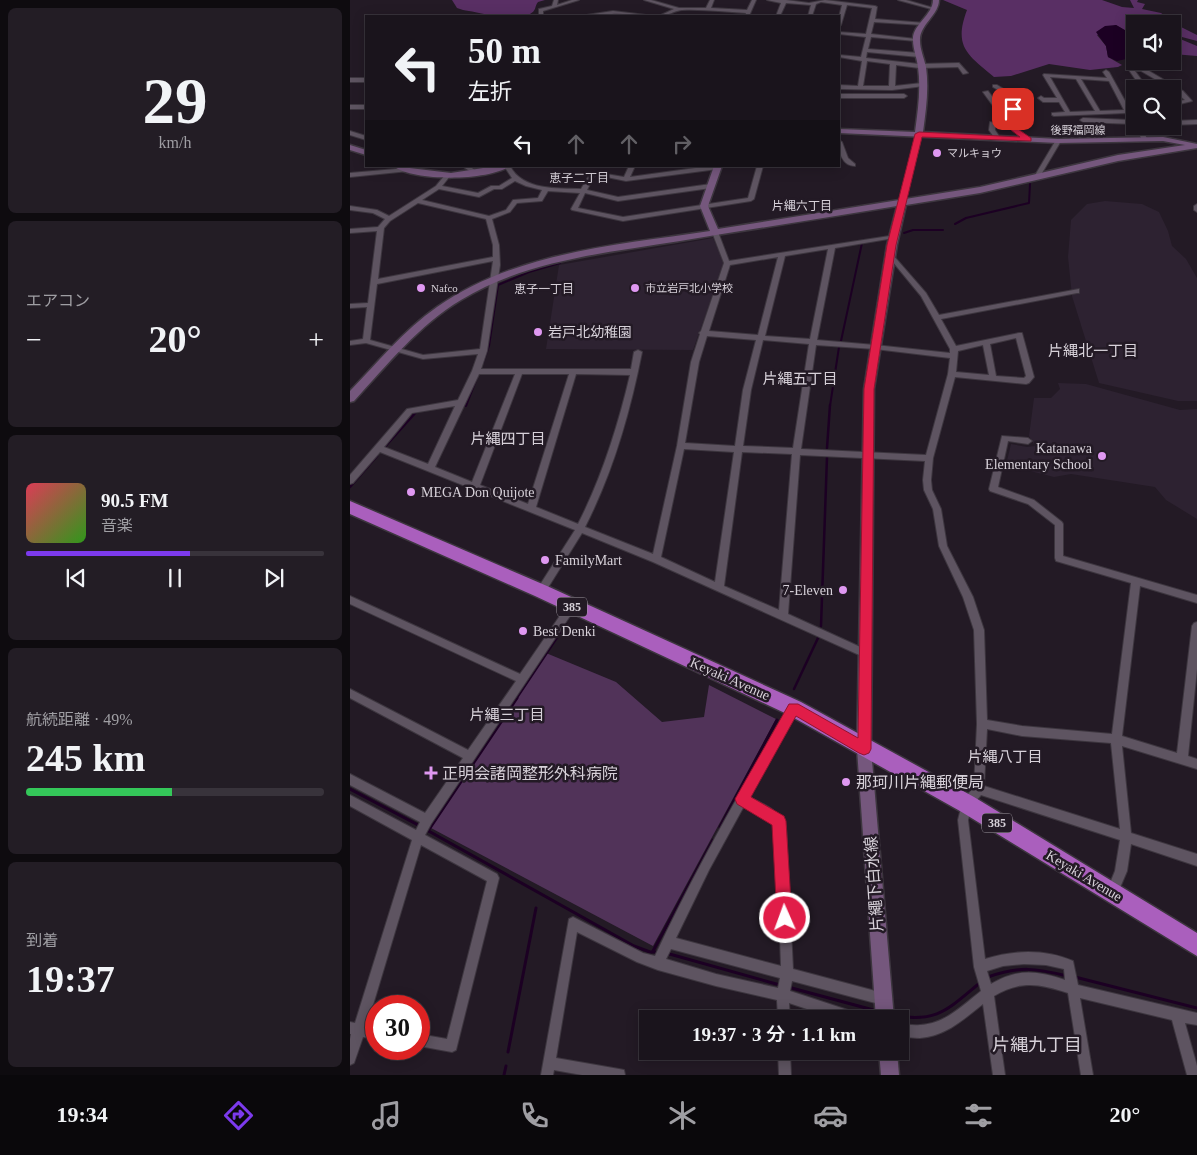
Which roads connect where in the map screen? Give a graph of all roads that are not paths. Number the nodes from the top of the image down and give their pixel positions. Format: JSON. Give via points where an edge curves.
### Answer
{"nodes":[{"id":1,"x":556,"y":0,"type":"edge"},
{"id":2,"x":577,"y":0,"type":"edge"},
{"id":3,"x":646,"y":0,"type":"edge"},
{"id":4,"x":712,"y":0,"type":"edge"},
{"id":5,"x":754,"y":0,"type":"edge"},
{"id":6,"x":769,"y":0,"type":"edge"},
{"id":7,"x":900,"y":0,"type":"edge"},
{"id":8,"x":936,"y":0,"type":"edge"},
{"id":9,"x":784,"y":1,"type":"edge"},
{"id":10,"x":570,"y":2,"type":"junction"},
{"id":11,"x":814,"y":3,"type":"junction"},
{"id":12,"x":844,"y":3,"type":"junction"},
{"id":13,"x":554,"y":7,"type":"junction"},
{"id":14,"x":679,"y":9,"type":"junction"},
{"id":15,"x":708,"y":9,"type":"junction"},
{"id":16,"x":935,"y":9,"type":"junction"},
{"id":17,"x":748,"y":14,"type":"edge"},
{"id":18,"x":541,"y":15,"type":"edge"},
{"id":19,"x":580,"y":15,"type":"edge"},
{"id":20,"x":588,"y":15,"type":"edge"},
{"id":21,"x":627,"y":15,"type":"edge"},
{"id":22,"x":664,"y":15,"type":"edge"},
{"id":23,"x":778,"y":15,"type":"edge"},
{"id":24,"x":810,"y":15,"type":"edge"},
{"id":25,"x":872,"y":20,"type":"junction"},
{"id":26,"x":840,"y":21,"type":"edge"},
{"id":27,"x":923,"y":24,"type":"junction"},
{"id":28,"x":840,"y":33,"type":"edge"},
{"id":29,"x":869,"y":36,"type":"junction"},
{"id":30,"x":916,"y":40,"type":"junction"},
{"id":31,"x":865,"y":50,"type":"junction"},
{"id":32,"x":919,"y":55,"type":"junction"},
{"id":33,"x":840,"y":56,"type":"edge"},
{"id":34,"x":864,"y":60,"type":"junction"},
{"id":35,"x":893,"y":63,"type":"junction"},
{"id":36,"x":922,"y":66,"type":"junction"},
{"id":37,"x":964,"y":72,"type":"dead end"},
{"id":38,"x":1106,"y":72,"type":"dead end"},
{"id":39,"x":1078,"y":78,"type":"junction"},
{"id":40,"x":350,"y":80,"type":"edge"},
{"id":41,"x":365,"y":80,"type":"edge"},
{"id":42,"x":1110,"y":80,"type":"junction"},
{"id":43,"x":1139,"y":80,"type":"edge"},
{"id":44,"x":1155,"y":80,"type":"edge"},
{"id":45,"x":922,"y":85,"type":"junction"},
{"id":46,"x":995,"y":86,"type":"dead end"},
{"id":47,"x":840,"y":87,"type":"edge"},
{"id":48,"x":860,"y":88,"type":"junction"},
{"id":49,"x":892,"y":88,"type":"junction"},
{"id":50,"x":986,"y":92,"type":"dead end"},
{"id":51,"x":1181,"y":93,"type":"edge"},
{"id":52,"x":840,"y":96,"type":"edge"},
{"id":53,"x":904,"y":96,"type":"dead end"},
{"id":54,"x":1043,"y":100,"type":"dead end"},
{"id":55,"x":1060,"y":100,"type":"junction"},
{"id":56,"x":1181,"y":102,"type":"edge"},
{"id":57,"x":365,"y":106,"type":"edge"},
{"id":58,"x":350,"y":107,"type":"edge"},
{"id":59,"x":1013,"y":110,"type":"junction"},
{"id":60,"x":1126,"y":110,"type":"edge"},
{"id":61,"x":1098,"y":112,"type":"junction"},
{"id":62,"x":1126,"y":112,"type":"edge"},
{"id":63,"x":1068,"y":113,"type":"junction"},
{"id":64,"x":1054,"y":114,"type":"dead end"},
{"id":65,"x":1083,"y":120,"type":"dead end"},
{"id":66,"x":1197,"y":122,"type":"edge"},
{"id":67,"x":992,"y":123,"type":"dead end"},
{"id":68,"x":1181,"y":123,"type":"edge"},
{"id":69,"x":1126,"y":124,"type":"edge"},
{"id":70,"x":840,"y":131,"type":"edge"},
{"id":71,"x":350,"y":133,"type":"edge"},
{"id":72,"x":919,"y":134,"type":"junction"},
{"id":73,"x":1142,"y":135,"type":"edge"},
{"id":74,"x":365,"y":138,"type":"edge"},
{"id":75,"x":998,"y":138,"type":"junction"},
{"id":76,"x":1028,"y":140,"type":"junction"},
{"id":77,"x":1145,"y":140,"type":"junction"},
{"id":78,"x":1058,"y":141,"type":"junction"},
{"id":79,"x":840,"y":145,"type":"edge"},
{"id":80,"x":350,"y":146,"type":"edge"},
{"id":81,"x":1196,"y":147,"type":"edge"},
{"id":82,"x":365,"y":153,"type":"edge"},
{"id":83,"x":853,"y":165,"type":"dead end"},
{"id":84,"x":400,"y":167,"type":"edge"},
{"id":85,"x":467,"y":167,"type":"edge"},
{"id":86,"x":502,"y":167,"type":"edge"},
{"id":87,"x":507,"y":167,"type":"edge"},
{"id":88,"x":632,"y":167,"type":"edge"},
{"id":89,"x":711,"y":167,"type":"edge"},
{"id":90,"x":718,"y":167,"type":"edge"},
{"id":91,"x":760,"y":167,"type":"edge"},
{"id":92,"x":407,"y":170,"type":"junction"},
{"id":93,"x":476,"y":173,"type":"junction"},
{"id":94,"x":350,"y":176,"type":"edge"},
{"id":95,"x":447,"y":176,"type":"junction"},
{"id":96,"x":1037,"y":176,"type":"junction"},
{"id":97,"x":516,"y":178,"type":"junction"},
{"id":98,"x":626,"y":180,"type":"junction"},
{"id":99,"x":711,"y":186,"type":"junction"},
{"id":100,"x":438,"y":187,"type":"junction"},
{"id":101,"x":546,"y":189,"type":"junction"},
{"id":102,"x":582,"y":191,"type":"junction"},
{"id":103,"x":416,"y":201,"type":"junction"},
{"id":104,"x":902,"y":202,"type":"junction"},
{"id":105,"x":704,"y":206,"type":"junction"},
{"id":106,"x":1197,"y":206,"type":"edge"},
{"id":107,"x":350,"y":208,"type":"edge"},
{"id":108,"x":1197,"y":210,"type":"edge"},
{"id":109,"x":489,"y":218,"type":"junction"},
{"id":110,"x":390,"y":219,"type":"junction"},
{"id":111,"x":381,"y":229,"type":"junction"},
{"id":112,"x":350,"y":231,"type":"edge"},
{"id":113,"x":715,"y":232,"type":"junction"},
{"id":114,"x":894,"y":236,"type":"junction"},
{"id":115,"x":832,"y":246,"type":"junction"},
{"id":116,"x":782,"y":254,"type":"junction"},
{"id":117,"x":890,"y":255,"type":"junction"},
{"id":118,"x":497,"y":258,"type":"junction"},
{"id":119,"x":727,"y":263,"type":"junction"},
{"id":120,"x":496,"y":279,"type":"junction"},
{"id":121,"x":375,"y":282,"type":"junction"},
{"id":122,"x":1077,"y":291,"type":"dead end"},
{"id":123,"x":370,"y":305,"type":"junction"},
{"id":124,"x":350,"y":306,"type":"edge"},
{"id":125,"x":936,"y":318,"type":"junction"},
{"id":126,"x":704,"y":333,"type":"junction"},
{"id":127,"x":760,"y":338,"type":"junction"},
{"id":128,"x":366,"y":341,"type":"junction"},
{"id":129,"x":813,"y":342,"type":"junction"},
{"id":130,"x":350,"y":343,"type":"edge"},
{"id":131,"x":986,"y":343,"type":"junction"},
{"id":132,"x":875,"y":348,"type":"junction"},
{"id":133,"x":396,"y":350,"type":"junction"},
{"id":134,"x":483,"y":350,"type":"junction"},
{"id":135,"x":638,"y":352,"type":"dead end"},
{"id":136,"x":954,"y":353,"type":"junction"},
{"id":137,"x":476,"y":372,"type":"junction"},
{"id":138,"x":634,"y":372,"type":"junction"},
{"id":139,"x":519,"y":373,"type":"junction"},
{"id":140,"x":573,"y":373,"type":"junction"},
{"id":141,"x":952,"y":374,"type":"junction"},
{"id":142,"x":993,"y":378,"type":"junction"},
{"id":143,"x":350,"y":398,"type":"edge"},
{"id":144,"x":460,"y":403,"type":"junction"},
{"id":145,"x":1028,"y":441,"type":"dead end"},
{"id":146,"x":681,"y":446,"type":"junction"},
{"id":147,"x":379,"y":448,"type":"junction"},
{"id":148,"x":738,"y":449,"type":"junction"},
{"id":149,"x":796,"y":453,"type":"junction"},
{"id":150,"x":868,"y":455,"type":"junction"},
{"id":151,"x":929,"y":458,"type":"junction"},
{"id":152,"x":430,"y":468,"type":"junction"},
{"id":153,"x":350,"y":481,"type":"edge"},
{"id":154,"x":475,"y":486,"type":"junction"},
{"id":155,"x":350,"y":507,"type":"edge"},
{"id":156,"x":531,"y":508,"type":"junction"},
{"id":157,"x":580,"y":529,"type":"junction"},
{"id":158,"x":656,"y":559,"type":"junction"},
{"id":159,"x":1136,"y":581,"type":"junction"},
{"id":160,"x":719,"y":587,"type":"junction"},
{"id":161,"x":540,"y":591,"type":"junction"},
{"id":162,"x":1197,"y":598,"type":"edge"},
{"id":163,"x":350,"y":600,"type":"edge"},
{"id":164,"x":571,"y":607,"type":"junction"},
{"id":165,"x":783,"y":617,"type":"junction"},
{"id":166,"x":1197,"y":626,"type":"edge"},
{"id":167,"x":866,"y":654,"type":"junction"},
{"id":168,"x":522,"y":679,"type":"junction"},
{"id":169,"x":350,"y":693,"type":"edge"},
{"id":170,"x":794,"y":708,"type":"junction"},
{"id":171,"x":982,"y":724,"type":"junction"},
{"id":172,"x":1116,"y":739,"type":"junction"},
{"id":173,"x":864,"y":749,"type":"junction"},
{"id":174,"x":470,"y":756,"type":"junction"},
{"id":175,"x":1182,"y":759,"type":"junction"},
{"id":176,"x":1197,"y":764,"type":"edge"},
{"id":177,"x":350,"y":779,"type":"edge"},
{"id":178,"x":973,"y":797,"type":"junction"},
{"id":179,"x":742,"y":799,"type":"junction"},
{"id":180,"x":350,"y":800,"type":"edge"},
{"id":181,"x":427,"y":820,"type":"junction"},
{"id":182,"x":418,"y":836,"type":"junction"},
{"id":183,"x":1126,"y":837,"type":"junction"},
{"id":184,"x":1197,"y":860,"type":"edge"},
{"id":185,"x":1112,"y":893,"type":"junction"},
{"id":186,"x":668,"y":942,"type":"junction"},
{"id":187,"x":1197,"y":944,"type":"edge"},
{"id":188,"x":658,"y":964,"type":"junction"},
{"id":189,"x":980,"y":967,"type":"junction"},
{"id":190,"x":787,"y":972,"type":"junction"},
{"id":191,"x":1072,"y":988,"type":"junction"},
{"id":192,"x":988,"y":994,"type":"junction"},
{"id":193,"x":783,"y":995,"type":"junction"},
{"id":194,"x":883,"y":999,"type":"junction"},
{"id":195,"x":784,"y":1010,"type":"edge"},
{"id":196,"x":829,"y":1010,"type":"edge"},
{"id":197,"x":884,"y":1010,"type":"edge"},
{"id":198,"x":1177,"y":1014,"type":"junction"},
{"id":199,"x":1197,"y":1019,"type":"edge"},
{"id":200,"x":354,"y":1029,"type":"edge"},
{"id":201,"x":909,"y":1031,"type":"edge"},
{"id":202,"x":430,"y":1042,"type":"edge"},
{"id":203,"x":350,"y":1059,"type":"edge"},
{"id":204,"x":784,"y":1060,"type":"edge"},
{"id":205,"x":889,"y":1060,"type":"edge"},
{"id":206,"x":548,"y":1069,"type":"edge"},
{"id":207,"x":619,"y":1075,"type":"edge"},
{"id":208,"x":785,"y":1075,"type":"edge"},
{"id":209,"x":890,"y":1075,"type":"edge"},
{"id":210,"x":999,"y":1075,"type":"edge"},
{"id":211,"x":1087,"y":1075,"type":"edge"},
{"id":212,"x":1193,"y":1075,"type":"edge"}],
"edges":[{"from":1,"to":13,"type":"street"},
{"from":2,"to":10,"type":"street"},
{"from":3,"to":14,"type":"street"},
{"from":4,"to":15,"type":"street"},
{"from":5,"to":17,"type":"street"},
{"from":6,"to":9,"type":"street"},
{"from":7,"to":16,"type":"street"},
{"from":8,"to":16,"type":"street"},
{"from":9,"to":11,"type":"street"},
{"from":9,"to":23,"type":"street"},
{"from":10,"to":13,"type":"street"},
{"from":10,"to":19,"type":"street"},
{"from":11,"to":12,"type":"street"},
{"from":11,"to":24,"type":"street"},
{"from":12,"to":25,"type":"street","via":[[875,7]]},
{"from":12,"to":26,"type":"street"},
{"from":13,"to":18,"type":"street","via":[[541,10]]},
{"from":14,"to":15,"type":"street"},
{"from":14,"to":22,"type":"street"},
{"from":15,"to":17,"type":"street"},
{"from":16,"to":27,"type":"street"},
{"from":20,"to":21,"type":"street","via":[[607,12]]},
{"from":25,"to":27,"type":"street"},
{"from":25,"to":29,"type":"street"},
{"from":27,"to":30,"type":"street"},
{"from":28,"to":29,"type":"street"},
{"from":29,"to":30,"type":"street"},
{"from":29,"to":31,"type":"street"},
{"from":30,"to":32,"type":"street"},
{"from":31,"to":32,"type":"street"},
{"from":31,"to":34,"type":"street"},
{"from":32,"to":36,"type":"street"},
{"from":33,"to":34,"type":"street"},
{"from":34,"to":35,"type":"street"},
{"from":34,"to":48,"type":"street"},
{"from":35,"to":36,"type":"street"},
{"from":35,"to":49,"type":"street"},
{"from":36,"to":37,"type":"street","via":[[959,65]]},
{"from":36,"to":45,"type":"street"},
{"from":38,"to":42,"type":"street"},
{"from":39,"to":42,"type":"street"},
{"from":39,"to":55,"type":"street","via":[[1046,75]]},
{"from":39,"to":61,"type":"street"},
{"from":40,"to":41,"type":"street"},
{"from":42,"to":60,"type":"street"},
{"from":43,"to":44,"type":"street","via":[[1133,69],[1142,69]]},
{"from":45,"to":49,"type":"street"},
{"from":45,"to":72,"type":"street","via":[[924,95]]},
{"from":46,"to":59,"type":"street","via":[[1014,97]]},
{"from":47,"to":48,"type":"street"},
{"from":48,"to":49,"type":"street"},
{"from":50,"to":59,"type":"street","via":[[998,108]]},
{"from":51,"to":56,"type":"street","via":[[1189,101]]},
{"from":52,"to":53,"type":"street"},
{"from":54,"to":55,"type":"street"},
{"from":55,"to":63,"type":"street"},
{"from":57,"to":58,"type":"street"},
{"from":59,"to":76,"type":"street","via":[[1014,130]]},
{"from":61,"to":62,"type":"street"},
{"from":61,"to":63,"type":"street"},
{"from":63,"to":64,"type":"street"},
{"from":65,"to":69,"type":"street"},
{"from":66,"to":68,"type":"street"},
{"from":67,"to":75,"type":"street","via":[[992,130]]},
{"from":70,"to":72,"type":"street","name":"後野福岡線"},
{"from":71,"to":74,"type":"street"},
{"from":72,"to":75,"type":"street","name":"後野福岡線"},
{"from":72,"to":104,"type":"street"},
{"from":73,"to":77,"type":"street"},
{"from":75,"to":76,"type":"street","name":"後野福岡線"},
{"from":76,"to":78,"type":"street","name":"後野福岡線"},
{"from":77,"to":78,"type":"street","name":"後野福岡線"},
{"from":77,"to":81,"type":"street","name":"後野福岡線","via":[[1180,141]]},
{"from":78,"to":96,"type":"street"},
{"from":79,"to":83,"type":"street","via":[[845,159]]},
{"from":80,"to":82,"type":"street"},
{"from":81,"to":96,"type":"street","via":[[1118,158]]},
{"from":84,"to":92,"type":"street"},
{"from":85,"to":93,"type":"street"},
{"from":86,"to":93,"type":"street"},
{"from":87,"to":97,"type":"street"},
{"from":88,"to":98,"type":"street"},
{"from":89,"to":98,"type":"street"},
{"from":90,"to":99,"type":"street"},
{"from":91,"to":105,"type":"street","via":[[751,199]]},
{"from":92,"to":94,"type":"street"},
{"from":92,"to":95,"type":"street"},
{"from":93,"to":95,"type":"street"},
{"from":95,"to":100,"type":"street"},
{"from":96,"to":104,"type":"street","via":[[980,190]]},
{"from":97,"to":100,"type":"street","via":[[479,195]]},
{"from":97,"to":101,"type":"street","via":[[522,184]]},
{"from":98,"to":102,"type":"street","via":[[594,174]]},
{"from":99,"to":102,"type":"street","via":[[618,199]]},
{"from":99,"to":105,"type":"street"},
{"from":100,"to":103,"type":"street"},
{"from":101,"to":102,"type":"street"},
{"from":101,"to":109,"type":"street","via":[[540,200],[515,201],[508,211]]},
{"from":102,"to":105,"type":"street","via":[[574,209],[623,219]]},
{"from":103,"to":109,"type":"street"},
{"from":103,"to":110,"type":"street"},
{"from":104,"to":113,"type":"street"},
{"from":104,"to":114,"type":"street","name":"片繩下白水線"},
{"from":105,"to":113,"type":"street"},
{"from":106,"to":108,"type":"street"},
{"from":107,"to":110,"type":"street","via":[[375,211]]},
{"from":109,"to":118,"type":"street"},
{"from":110,"to":111,"type":"street"},
{"from":111,"to":112,"type":"street"},
{"from":111,"to":121,"type":"street"},
{"from":113,"to":119,"type":"street"},
{"from":113,"to":120,"type":"street","via":[[556,259]]},
{"from":114,"to":115,"type":"street"},
{"from":114,"to":117,"type":"street","name":"片繩下白水線"},
{"from":115,"to":116,"type":"street"},
{"from":115,"to":129,"type":"street"},
{"from":116,"to":119,"type":"street"},
{"from":116,"to":127,"type":"street"},
{"from":117,"to":125,"type":"street","via":[[924,295]]},
{"from":117,"to":132,"type":"street","name":"片繩下白水線"},
{"from":118,"to":120,"type":"street"},
{"from":118,"to":121,"type":"street"},
{"from":119,"to":126,"type":"street"},
{"from":120,"to":133,"type":"street","via":[[442,308]]},
{"from":120,"to":134,"type":"street"},
{"from":121,"to":123,"type":"street"},
{"from":122,"to":125,"type":"street"},
{"from":123,"to":124,"type":"street"},
{"from":123,"to":128,"type":"street"},
{"from":125,"to":136,"type":"street","via":[[951,340]]},
{"from":126,"to":127,"type":"street"},
{"from":126,"to":146,"type":"street","via":[[689,389]]},
{"from":127,"to":129,"type":"street"},
{"from":127,"to":148,"type":"street","via":[[747,390]]},
{"from":128,"to":130,"type":"street"},
{"from":128,"to":133,"type":"street"},
{"from":129,"to":132,"type":"street"},
{"from":129,"to":149,"type":"street"},
{"from":131,"to":136,"type":"street"},
{"from":131,"to":142,"type":"street"},
{"from":131,"to":142,"type":"street","via":[[1019,335],[1030,377],[1026,381]]},
{"from":132,"to":136,"type":"street"},
{"from":132,"to":150,"type":"street","name":"片繩下白水線","via":[[869,389]]},
{"from":133,"to":134,"type":"street","via":[[423,358]]},
{"from":133,"to":143,"type":"street"},
{"from":134,"to":137,"type":"street"},
{"from":135,"to":138,"type":"street"},
{"from":136,"to":141,"type":"street"},
{"from":137,"to":139,"type":"street"},
{"from":137,"to":144,"type":"street"},
{"from":138,"to":140,"type":"street"},
{"from":138,"to":157,"type":"street","via":[[603,479]]},
{"from":139,"to":140,"type":"street"},
{"from":139,"to":154,"type":"street"},
{"from":140,"to":156,"type":"street"},
{"from":141,"to":142,"type":"street"},
{"from":141,"to":151,"type":"street"},
{"from":144,"to":147,"type":"street","via":[[410,411]]},
{"from":144,"to":152,"type":"street"},
{"from":145,"to":159,"type":"street","via":[[1005,438],[992,489],[1031,502],[1059,524],[1059,558]]},
{"from":146,"to":148,"type":"street"},
{"from":146,"to":158,"type":"street"},
{"from":147,"to":152,"type":"street"},
{"from":147,"to":153,"type":"street"},
{"from":148,"to":149,"type":"street"},
{"from":148,"to":160,"type":"street"},
{"from":149,"to":150,"type":"street"},
{"from":149,"to":165,"type":"street"},
{"from":150,"to":151,"type":"street"},
{"from":150,"to":167,"type":"street","name":"片繩下白水線"},
{"from":151,"to":171,"type":"street","via":[[927,486],[937,509],[943,546],[968,597],[979,630]]},
{"from":152,"to":154,"type":"street"},
{"from":154,"to":156,"type":"street"},
{"from":155,"to":161,"type":"highway","name":"Keyaki Avenue","number":"385"},
{"from":156,"to":157,"type":"street"},
{"from":157,"to":158,"type":"street"},
{"from":157,"to":161,"type":"street"},
{"from":158,"to":160,"type":"street"},
{"from":159,"to":162,"type":"street"},
{"from":159,"to":172,"type":"street"},
{"from":160,"to":165,"type":"street"},
{"from":161,"to":164,"type":"highway","name":"Keyaki Avenue","number":"385"},
{"from":163,"to":168,"type":"street"},
{"from":164,"to":168,"type":"street"},
{"from":164,"to":170,"type":"highway","name":"Keyaki Avenue","number":"385"},
{"from":165,"to":167,"type":"street"},
{"from":166,"to":175,"type":"street"},
{"from":167,"to":173,"type":"street","name":"片繩下白水線"},
{"from":168,"to":174,"type":"street"},
{"from":169,"to":174,"type":"street"},
{"from":170,"to":173,"type":"highway","name":"Keyaki Avenue","number":"385"},
{"from":170,"to":179,"type":"street"},
{"from":171,"to":172,"type":"street","via":[[1022,731]]},
{"from":171,"to":178,"type":"street"},
{"from":172,"to":175,"type":"street"},
{"from":172,"to":183,"type":"street"},
{"from":173,"to":178,"type":"highway","name":"Keyaki Avenue","number":"385"},
{"from":173,"to":194,"type":"street","name":"片繩下白水線"},
{"from":174,"to":181,"type":"street"},
{"from":175,"to":176,"type":"street"},
{"from":177,"to":181,"type":"street"},
{"from":178,"to":183,"type":"street"},
{"from":178,"to":185,"type":"highway","name":"Keyaki Avenue","number":"385"},
{"from":178,"to":189,"type":"street","via":[[962,820]]},
{"from":179,"to":186,"type":"street"},
{"from":179,"to":190,"type":"street","via":[[779,821],[781,827]]},
{"from":180,"to":182,"type":"street"},
{"from":181,"to":182,"type":"street"},
{"from":182,"to":200,"type":"street"},
{"from":182,"to":202,"type":"street","via":[[493,878],[452,1046]]},
{"from":183,"to":184,"type":"street"},
{"from":183,"to":185,"type":"street","via":[[1121,871]]},
{"from":185,"to":187,"type":"highway","name":"Keyaki Avenue","number":"385"},
{"from":186,"to":188,"type":"street"},
{"from":186,"to":190,"type":"street"},
{"from":188,"to":193,"type":"street"},
{"from":188,"to":206,"type":"street","via":[[621,949],[573,923]]},
{"from":189,"to":191,"type":"street","via":[[1018,957],[1055,960],[1069,965]]},
{"from":189,"to":192,"type":"street"},
{"from":190,"to":193,"type":"street"},
{"from":190,"to":194,"type":"street"},
{"from":191,"to":192,"type":"street","via":[[1019,978]]},
{"from":191,"to":198,"type":"street"},
{"from":191,"to":211,"type":"street"},
{"from":192,"to":201,"type":"street","via":[[942,1028],[927,1032]]},
{"from":192,"to":210,"type":"street"},
{"from":193,"to":195,"type":"street"},
{"from":193,"to":196,"type":"street"},
{"from":194,"to":197,"type":"street","name":"片繩下白水線"},
{"from":198,"to":199,"type":"street"},
{"from":198,"to":212,"type":"street"},
{"from":200,"to":203,"type":"street"},
{"from":204,"to":208,"type":"street"},
{"from":205,"to":209,"type":"street"},
{"from":206,"to":207,"type":"street"}]}
